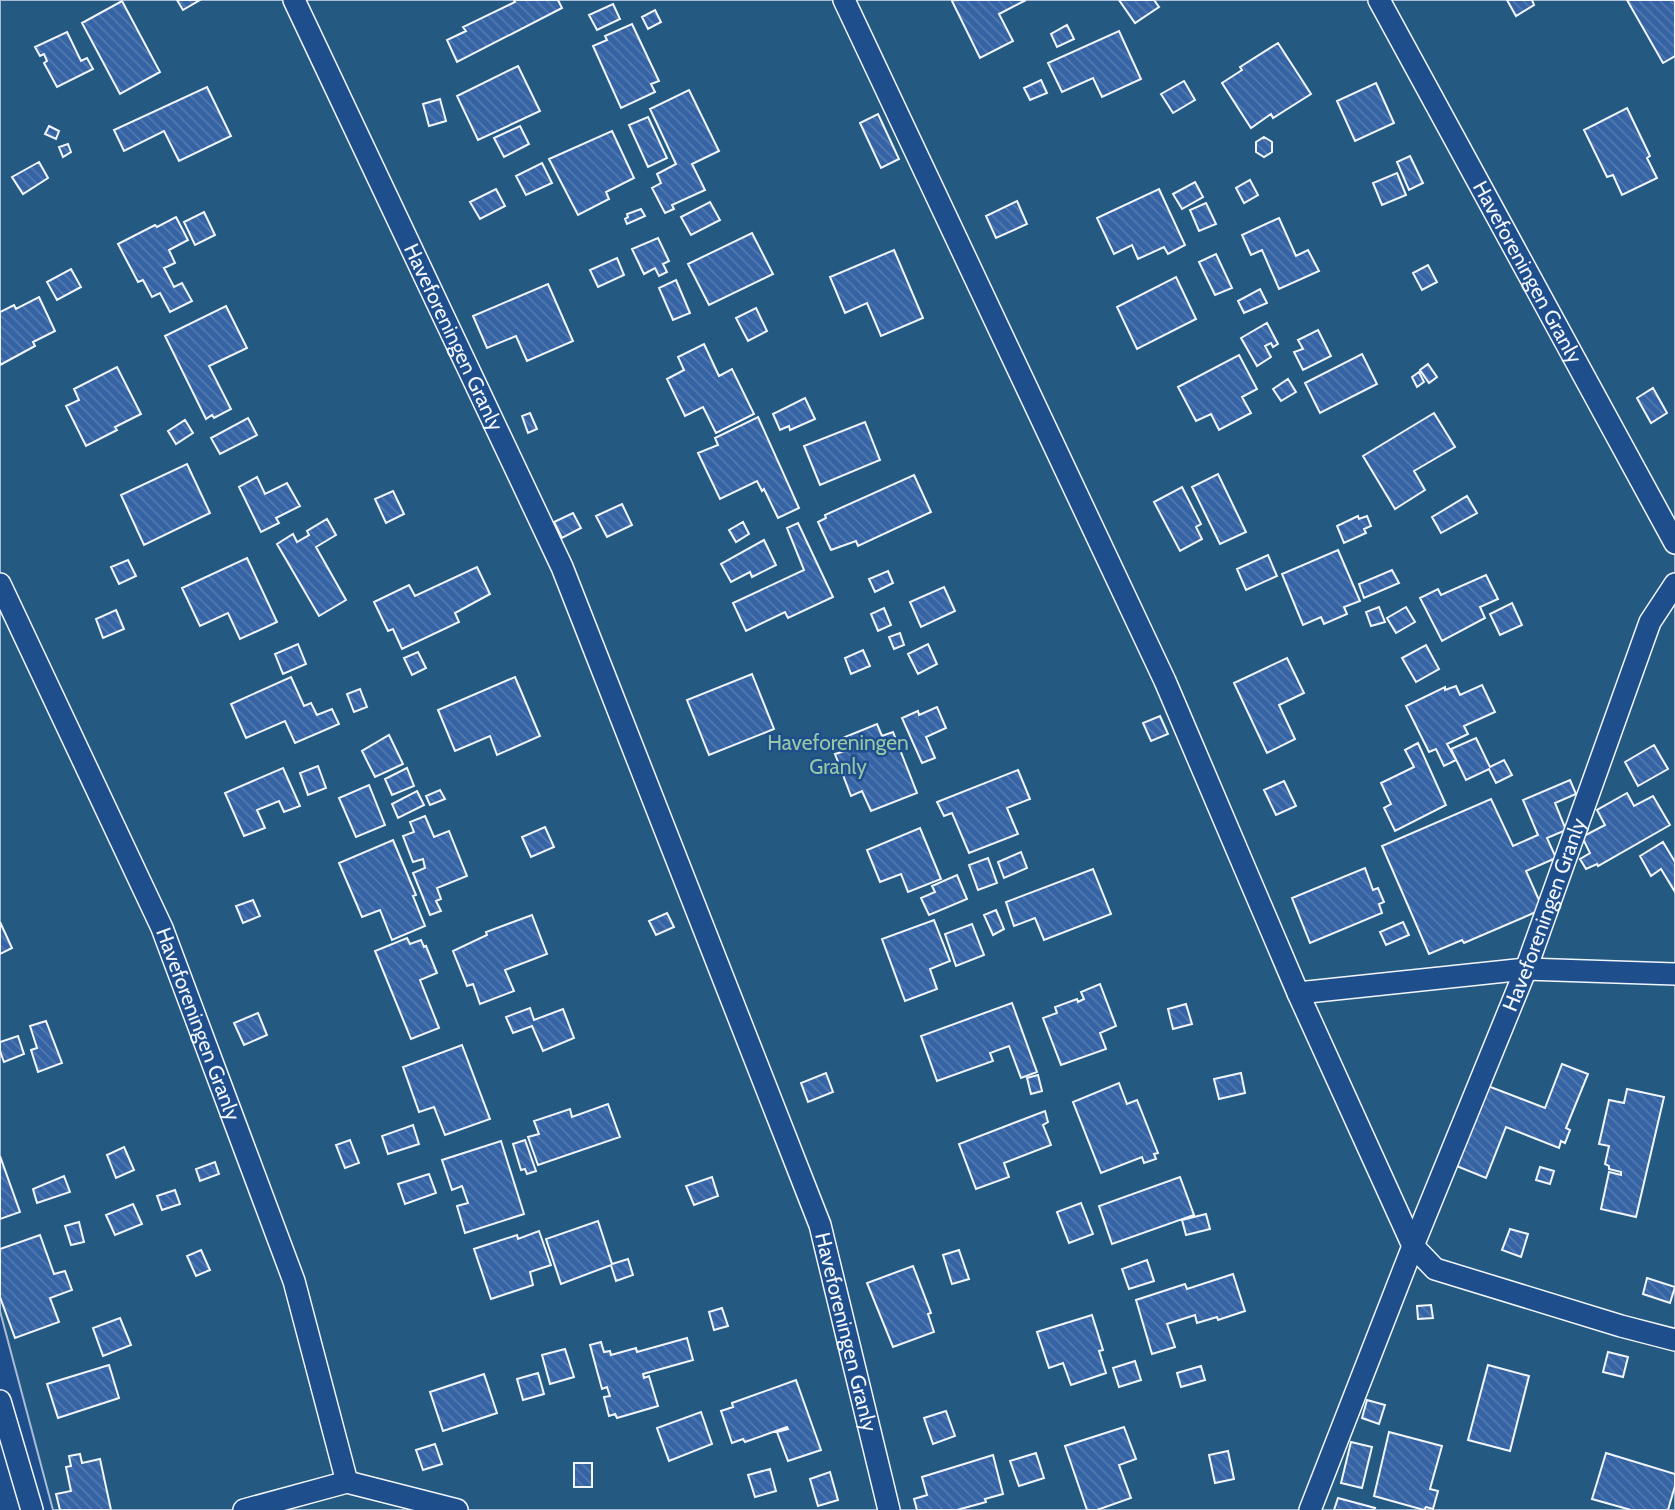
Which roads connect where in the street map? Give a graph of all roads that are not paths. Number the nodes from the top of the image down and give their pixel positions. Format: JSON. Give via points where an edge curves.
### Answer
{"nodes":[{"id":1,"x":294,"y":0,"type":"edge"},
{"id":2,"x":844,"y":0,"type":"edge"},
{"id":3,"x":1379,"y":0,"type":"edge"},
{"id":4,"x":1675,"y":543,"type":"edge"},
{"id":5,"x":0,"y":584,"type":"edge"},
{"id":6,"x":1675,"y":584,"type":"edge"},
{"id":7,"x":1526,"y":969,"type":"junction"},
{"id":8,"x":1675,"y":974,"type":"edge"},
{"id":9,"x":1298,"y":993,"type":"junction"},
{"id":10,"x":1413,"y":1246,"type":"junction"},
{"id":11,"x":1675,"y":1340,"type":"edge"},
{"id":12,"x":0,"y":1401,"type":"edge"},
{"id":13,"x":347,"y":1482,"type":"junction"},
{"id":14,"x":32,"y":1510,"type":"edge"},
{"id":15,"x":244,"y":1510,"type":"edge"},
{"id":16,"x":457,"y":1510,"type":"edge"},
{"id":17,"x":889,"y":1510,"type":"edge"},
{"id":18,"x":1310,"y":1510,"type":"edge"}],
"edges":[{"from":1,"to":17,"type":"lane","name":"Haveforeningen Granly","via":[[562,567],[820,1226]]},
{"from":2,"to":9,"type":"lane","via":[[1165,681]]},
{"from":3,"to":4,"type":"lane","name":"Haveforeningen Granly"},
{"from":5,"to":13,"type":"lane","name":"Haveforeningen Granly","via":[[162,928],[295,1281]]},
{"from":6,"to":7,"type":"lane","name":"Haveforeningen Granly","via":[[1650,622]]},
{"from":7,"to":8,"type":"lane"},
{"from":7,"to":9,"type":"lane"},
{"from":7,"to":10,"type":"lane","name":"Haveforeningen Granly"},
{"from":9,"to":10,"type":"lane"},
{"from":10,"to":11,"type":"lane","via":[[1435,1269]]},
{"from":10,"to":18,"type":"lane","name":"Haveforeningen Granly"},
{"from":12,"to":14,"type":"lane"},
{"from":13,"to":15,"type":"lane"},
{"from":13,"to":16,"type":"lane"}]}
